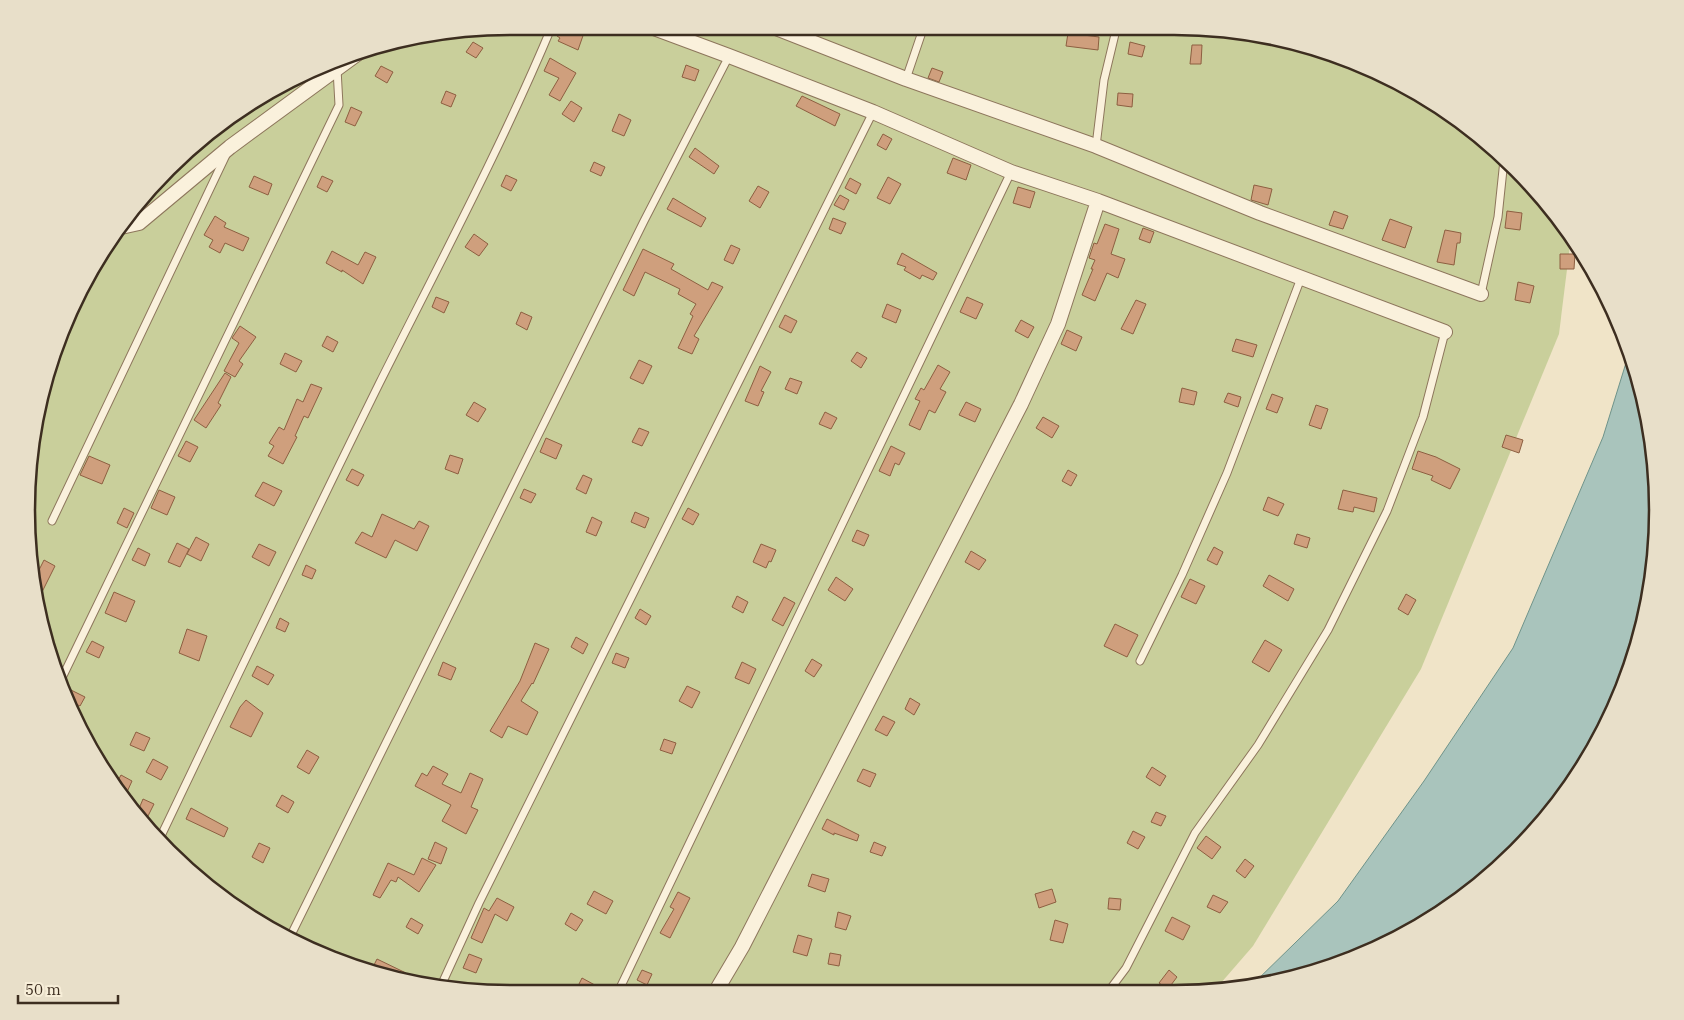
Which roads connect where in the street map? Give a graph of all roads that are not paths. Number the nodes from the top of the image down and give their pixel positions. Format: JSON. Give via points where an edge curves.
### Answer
{"nodes":[{"id":1,"x":548,"y":35,"type":"edge"},
{"id":2,"x":672,"y":35,"type":"edge"},
{"id":3,"x":794,"y":35,"type":"edge"},
{"id":4,"x":921,"y":35,"type":"edge"},
{"id":5,"x":1115,"y":35,"type":"edge"},
{"id":6,"x":729,"y":56,"type":"junction"},
{"id":7,"x":337,"y":68,"type":"joint"},
{"id":8,"x":906,"y":79,"type":"junction"},
{"id":9,"x":873,"y":112,"type":"junction"},
{"id":10,"x":1096,"y":146,"type":"junction"},
{"id":11,"x":230,"y":148,"type":"junction"},
{"id":12,"x":1503,"y":168,"type":"edge"},
{"id":13,"x":1011,"y":172,"type":"junction"},
{"id":14,"x":1098,"y":201,"type":"junction"},
{"id":15,"x":130,"y":226,"type":"edge"},
{"id":16,"x":1301,"y":278,"type":"junction"},
{"id":17,"x":1481,"y":294,"type":"joint"},
{"id":18,"x":1446,"y":332,"type":"joint"},
{"id":19,"x":52,"y":521,"type":"dead end"},
{"id":20,"x":1140,"y":661,"type":"dead end"},
{"id":21,"x":64,"y":674,"type":"edge"},
{"id":22,"x":162,"y":833,"type":"edge"},
{"id":23,"x":292,"y":932,"type":"edge"},
{"id":24,"x":444,"y":980,"type":"edge"},
{"id":25,"x":621,"y":985,"type":"edge"},
{"id":26,"x":720,"y":985,"type":"edge"},
{"id":27,"x":1113,"y":985,"type":"edge"}],
"edges":[{"from":1,"to":22,"type":"lane"},
{"from":2,"to":6,"type":"street"},
{"from":3,"to":8,"type":"street"},
{"from":4,"to":8,"type":"lane"},
{"from":5,"to":10,"type":"lane","via":[[1104,80]]},
{"from":6,"to":9,"type":"street"},
{"from":6,"to":23,"type":"lane"},
{"from":7,"to":11,"type":"street"},
{"from":7,"to":21,"type":"lane","via":[[338,105]]},
{"from":8,"to":10,"type":"street"},
{"from":9,"to":13,"type":"street"},
{"from":9,"to":24,"type":"lane"},
{"from":10,"to":17,"type":"street","via":[[1260,213]]},
{"from":11,"to":15,"type":"street","via":[[139,223]]},
{"from":11,"to":19,"type":"lane"},
{"from":12,"to":17,"type":"lane","via":[[1498,217]]},
{"from":13,"to":14,"type":"street"},
{"from":13,"to":25,"type":"lane"},
{"from":14,"to":16,"type":"street"},
{"from":14,"to":26,"type":"street","via":[[1058,324],[1021,404],[742,948]]},
{"from":16,"to":18,"type":"street"},
{"from":16,"to":20,"type":"lane","via":[[1227,473]]},
{"from":18,"to":27,"type":"lane","via":[[1423,417],[1387,511],[1328,630],[1258,745],[1195,832],[1126,968]]}]}
